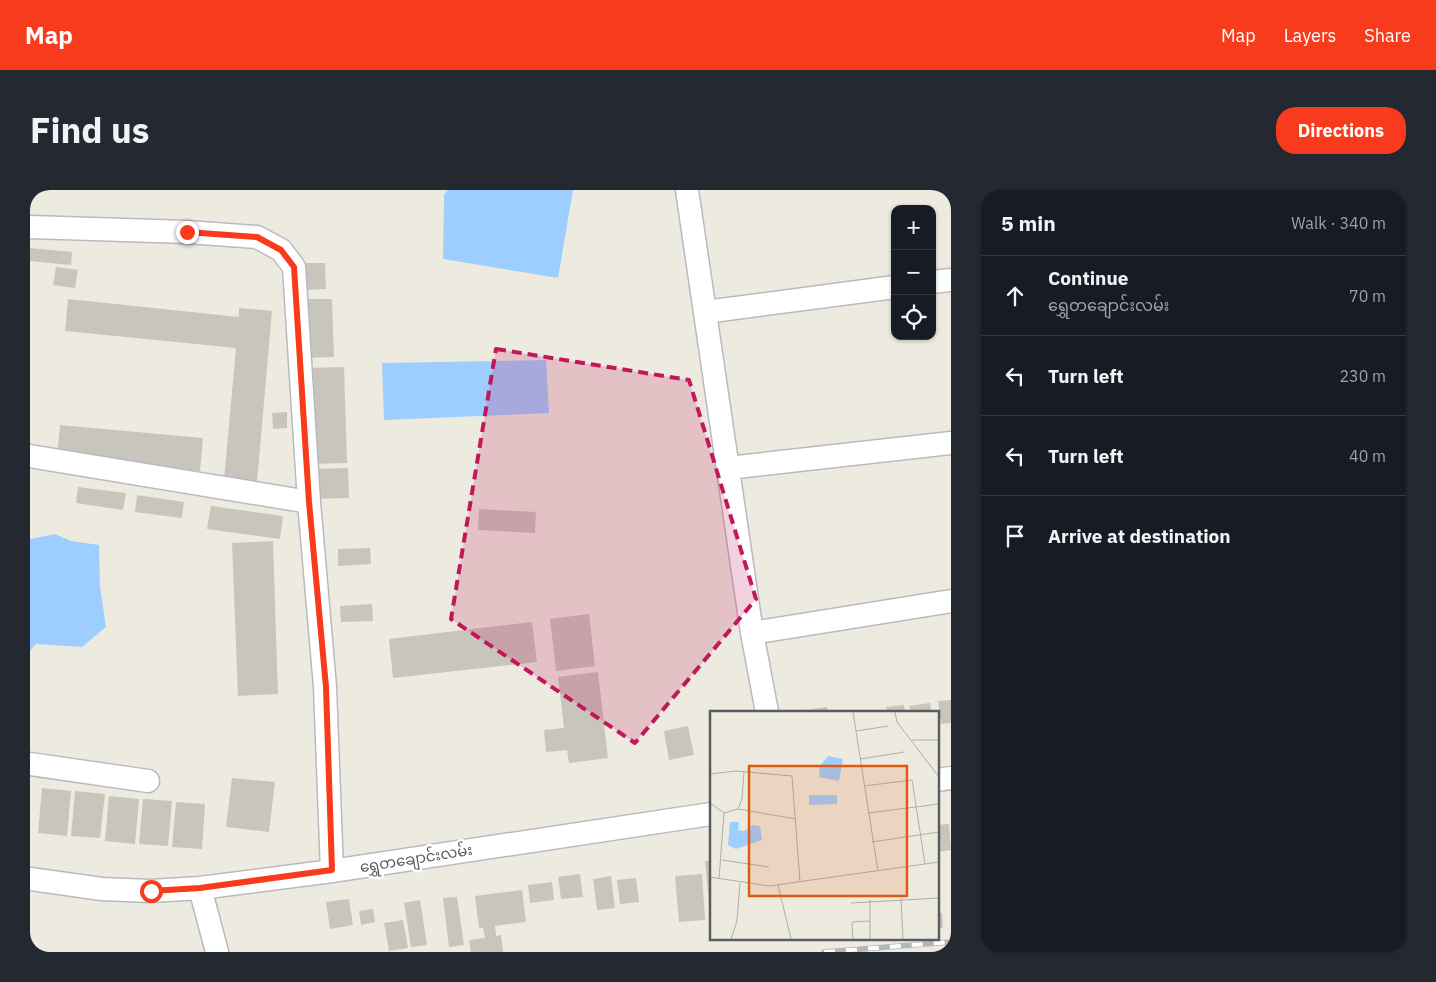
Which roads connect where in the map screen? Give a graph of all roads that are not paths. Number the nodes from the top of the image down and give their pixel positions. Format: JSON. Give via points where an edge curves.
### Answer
{"nodes":[{"id":1,"x":688,"y":190,"type":"edge"},
{"id":2,"x":30,"y":227,"type":"edge"},
{"id":3,"x":951,"y":280,"type":"edge"},
{"id":4,"x":936,"y":282,"type":"edge"},
{"id":5,"x":891,"y":288,"type":"edge"},
{"id":6,"x":705,"y":312,"type":"junction"},
{"id":7,"x":951,"y":443,"type":"edge"},
{"id":8,"x":30,"y":456,"type":"edge"},
{"id":9,"x":728,"y":468,"type":"junction"},
{"id":10,"x":309,"y":502,"type":"junction"},
{"id":11,"x":951,"y":601,"type":"edge"},
{"id":12,"x":752,"y":633,"type":"junction"},
{"id":13,"x":767,"y":711,"type":"edge"},
{"id":14,"x":30,"y":764,"type":"edge"},
{"id":15,"x":951,"y":778,"type":"edge"},
{"id":16,"x":938,"y":780,"type":"edge"},
{"id":17,"x":148,"y":781,"type":"dead end"},
{"id":18,"x":710,"y":814,"type":"edge"},
{"id":19,"x":332,"y":870,"type":"junction"},
{"id":20,"x":30,"y":879,"type":"edge"},
{"id":21,"x":200,"y":888,"type":"junction"},
{"id":22,"x":217,"y":952,"type":"edge"}],
"edges":[{"from":1,"to":6,"type":"street"},
{"from":2,"to":10,"type":"street","via":[[257,237],[281,250],[294,267]]},
{"from":3,"to":4,"type":"street"},
{"from":5,"to":6,"type":"street"},
{"from":6,"to":9,"type":"street"},
{"from":7,"to":9,"type":"street"},
{"from":8,"to":10,"type":"street"},
{"from":9,"to":12,"type":"street"},
{"from":10,"to":19,"type":"street","via":[[326,687]]},
{"from":11,"to":12,"type":"street"},
{"from":12,"to":13,"type":"street"},
{"from":14,"to":17,"type":"street"},
{"from":15,"to":16,"type":"street"},
{"from":18,"to":19,"type":"street","name":"ရွှေတချောင်းလမ်း"},
{"from":19,"to":21,"type":"street","name":"ရွှေတချောင်းလမ်း"},
{"from":20,"to":21,"type":"street","name":"ရွှေတချောင်းလမ်း","via":[[112,889]]},
{"from":21,"to":22,"type":"street"}]}
